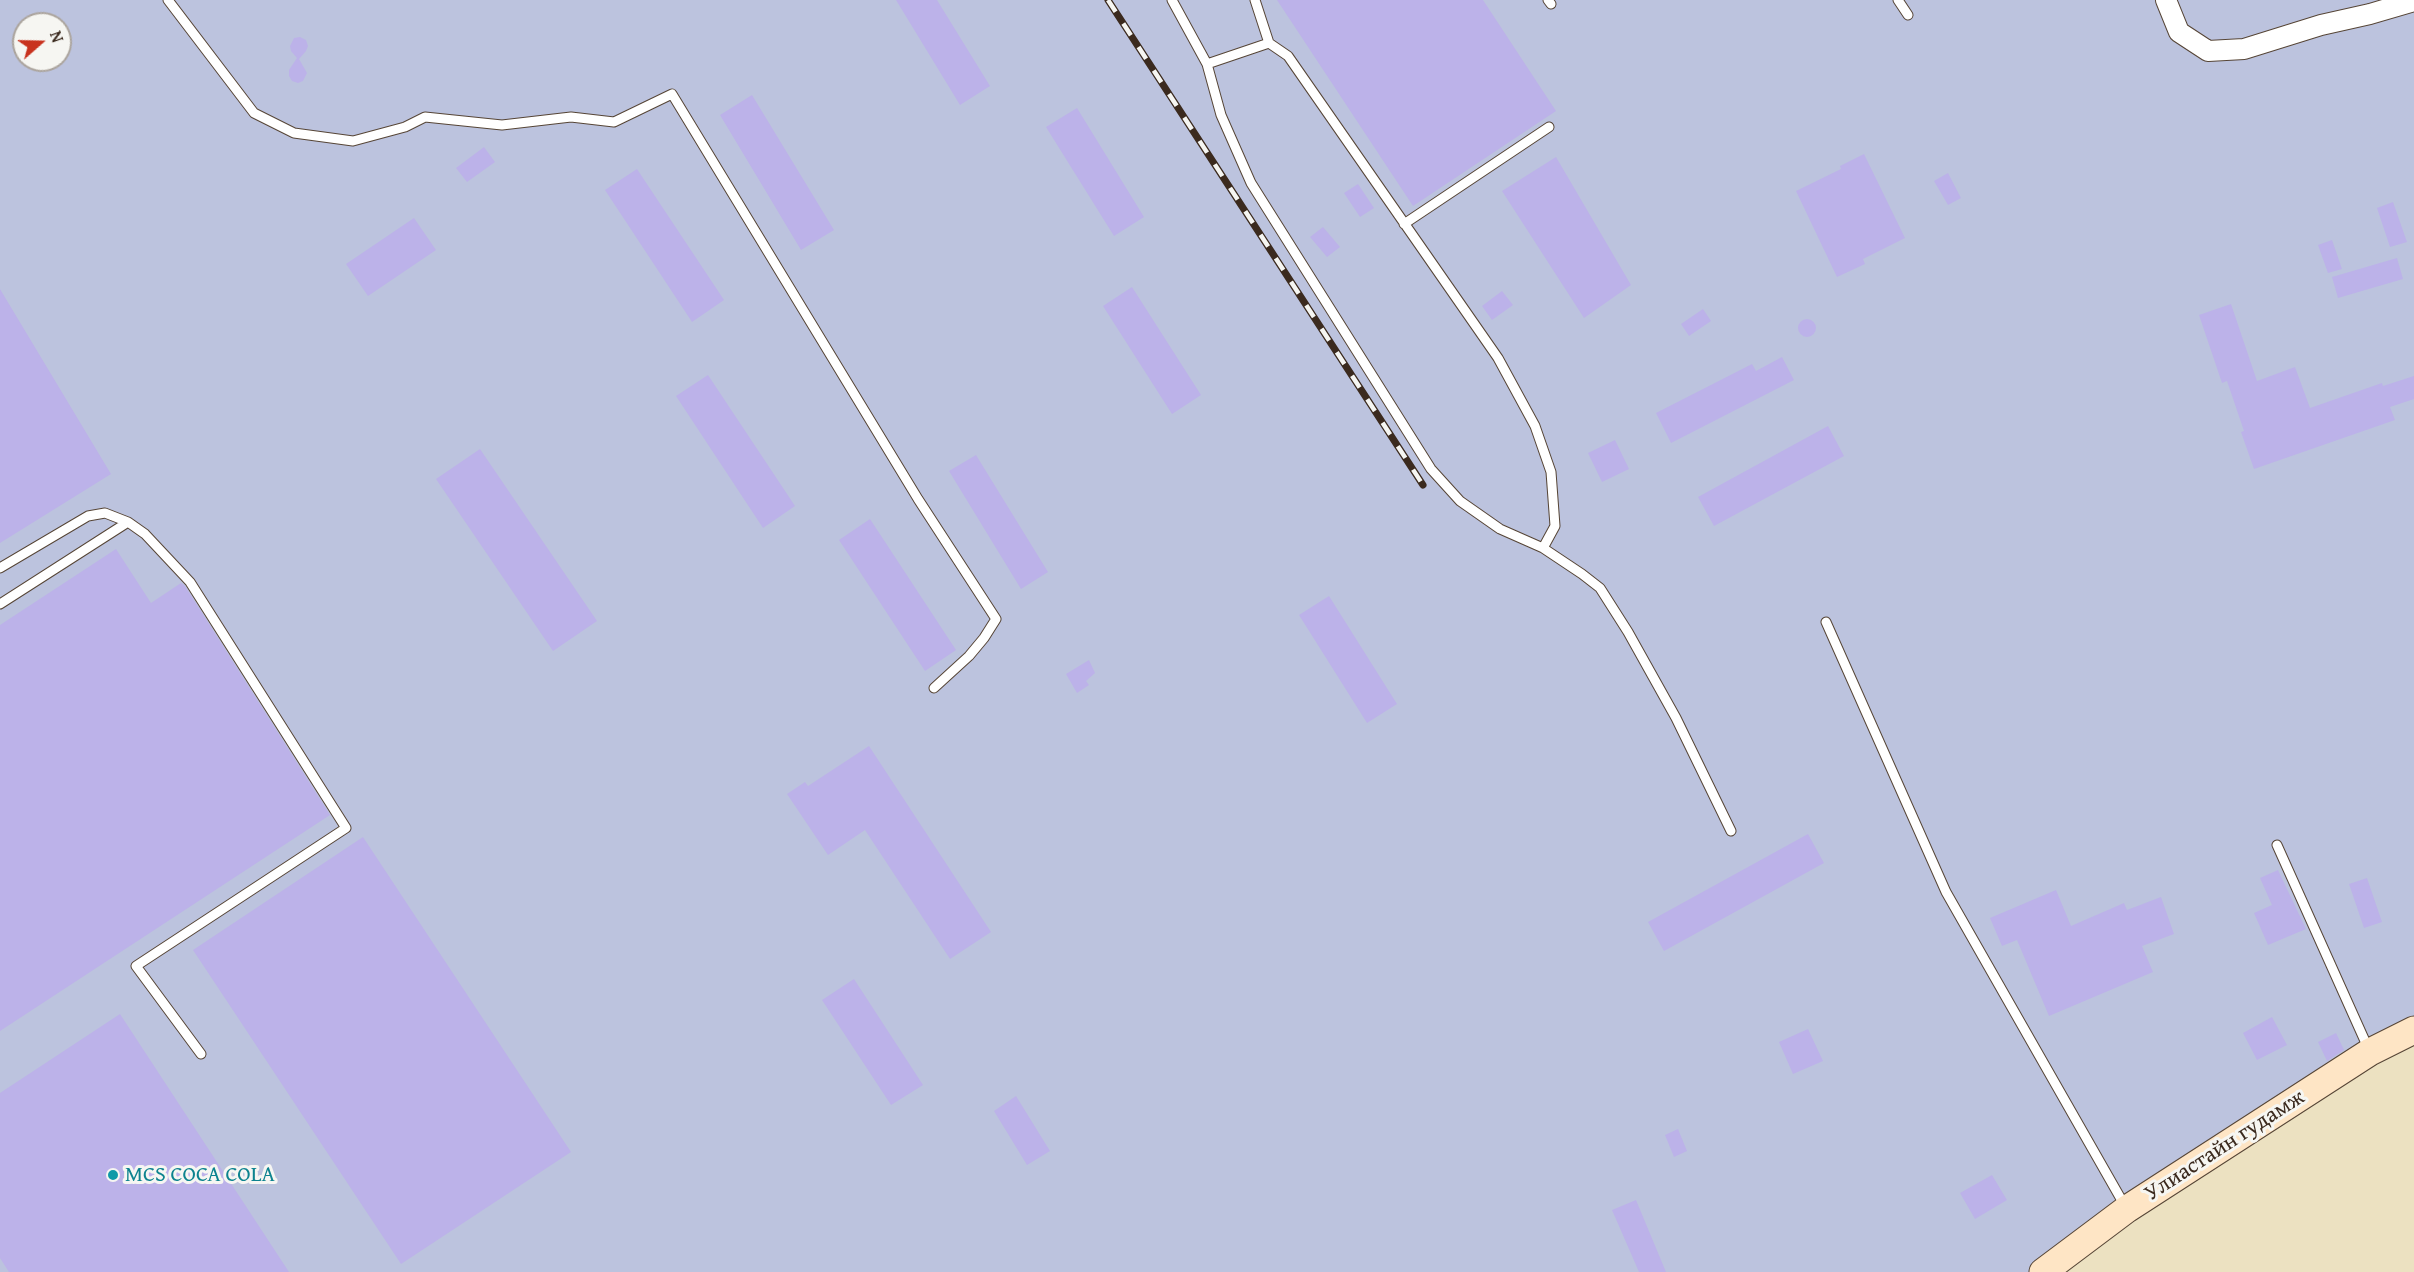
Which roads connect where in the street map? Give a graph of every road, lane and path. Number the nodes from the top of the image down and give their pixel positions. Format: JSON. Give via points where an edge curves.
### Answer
{"nodes":[{"id":1,"x":168,"y":0,"type":"edge"},
{"id":2,"x":1172,"y":0,"type":"edge"},
{"id":3,"x":1255,"y":0,"type":"edge"},
{"id":4,"x":1898,"y":0,"type":"edge"},
{"id":5,"x":2166,"y":0,"type":"edge"},
{"id":6,"x":2414,"y":1,"type":"edge"},
{"id":7,"x":1908,"y":15,"type":"dead end"},
{"id":8,"x":1269,"y":43,"type":"junction"},
{"id":9,"x":1207,"y":64,"type":"junction"},
{"id":10,"x":1549,"y":127,"type":"dead end"},
{"id":11,"x":1404,"y":224,"type":"junction"},
{"id":12,"x":128,"y":522,"type":"junction"},
{"id":13,"x":1543,"y":548,"type":"junction"},
{"id":14,"x":0,"y":568,"type":"edge"},
{"id":15,"x":0,"y":604,"type":"edge"},
{"id":16,"x":1826,"y":622,"type":"dead end"},
{"id":17,"x":934,"y":688,"type":"dead end"},
{"id":18,"x":1731,"y":831,"type":"dead end"},
{"id":19,"x":2277,"y":845,"type":"dead end"},
{"id":20,"x":2414,"y":1030,"type":"edge"},
{"id":21,"x":2370,"y":1053,"type":"junction"},
{"id":22,"x":201,"y":1054,"type":"dead end"},
{"id":23,"x":2127,"y":1209,"type":"junction"},
{"id":24,"x":2043,"y":1272,"type":"edge"}],
"edges":[{"from":1,"to":17,"type":"lane","via":[[254,113],[294,133],[353,141],[405,127],[425,117],[502,125],[571,117],[614,122],[672,94],[918,499],[996,619],[969,656]]},
{"from":2,"to":9,"type":"lane"},
{"from":3,"to":8,"type":"lane"},
{"from":4,"to":7,"type":"lane"},
{"from":5,"to":6,"type":"street","via":[[2179,32],[2208,51],[2244,49]]},
{"from":8,"to":9,"type":"lane"},
{"from":8,"to":11,"type":"lane","via":[[1288,56]]},
{"from":9,"to":13,"type":"lane","via":[[1221,115],[1251,183],[1431,469],[1460,501],[1500,529]]},
{"from":10,"to":11,"type":"lane"},
{"from":11,"to":13,"type":"lane","via":[[1498,358],[1535,426],[1551,472],[1555,526]]},
{"from":12,"to":14,"type":"lane","via":[[105,513],[88,516]]},
{"from":12,"to":15,"type":"lane"},
{"from":12,"to":22,"type":"lane","via":[[145,534],[190,582],[346,828],[136,966]]},
{"from":13,"to":18,"type":"lane","via":[[1600,588],[1611,602],[1676,718]]},
{"from":16,"to":23,"type":"lane","via":[[1946,892]]},
{"from":19,"to":21,"type":"lane"},
{"from":20,"to":21,"type":"main road","name":"Улиастайн гудамж"},
{"from":21,"to":23,"type":"main road","name":"Улиастайн гудамж"},
{"from":23,"to":24,"type":"main road","name":"Улиастайн гудамж"}]}
